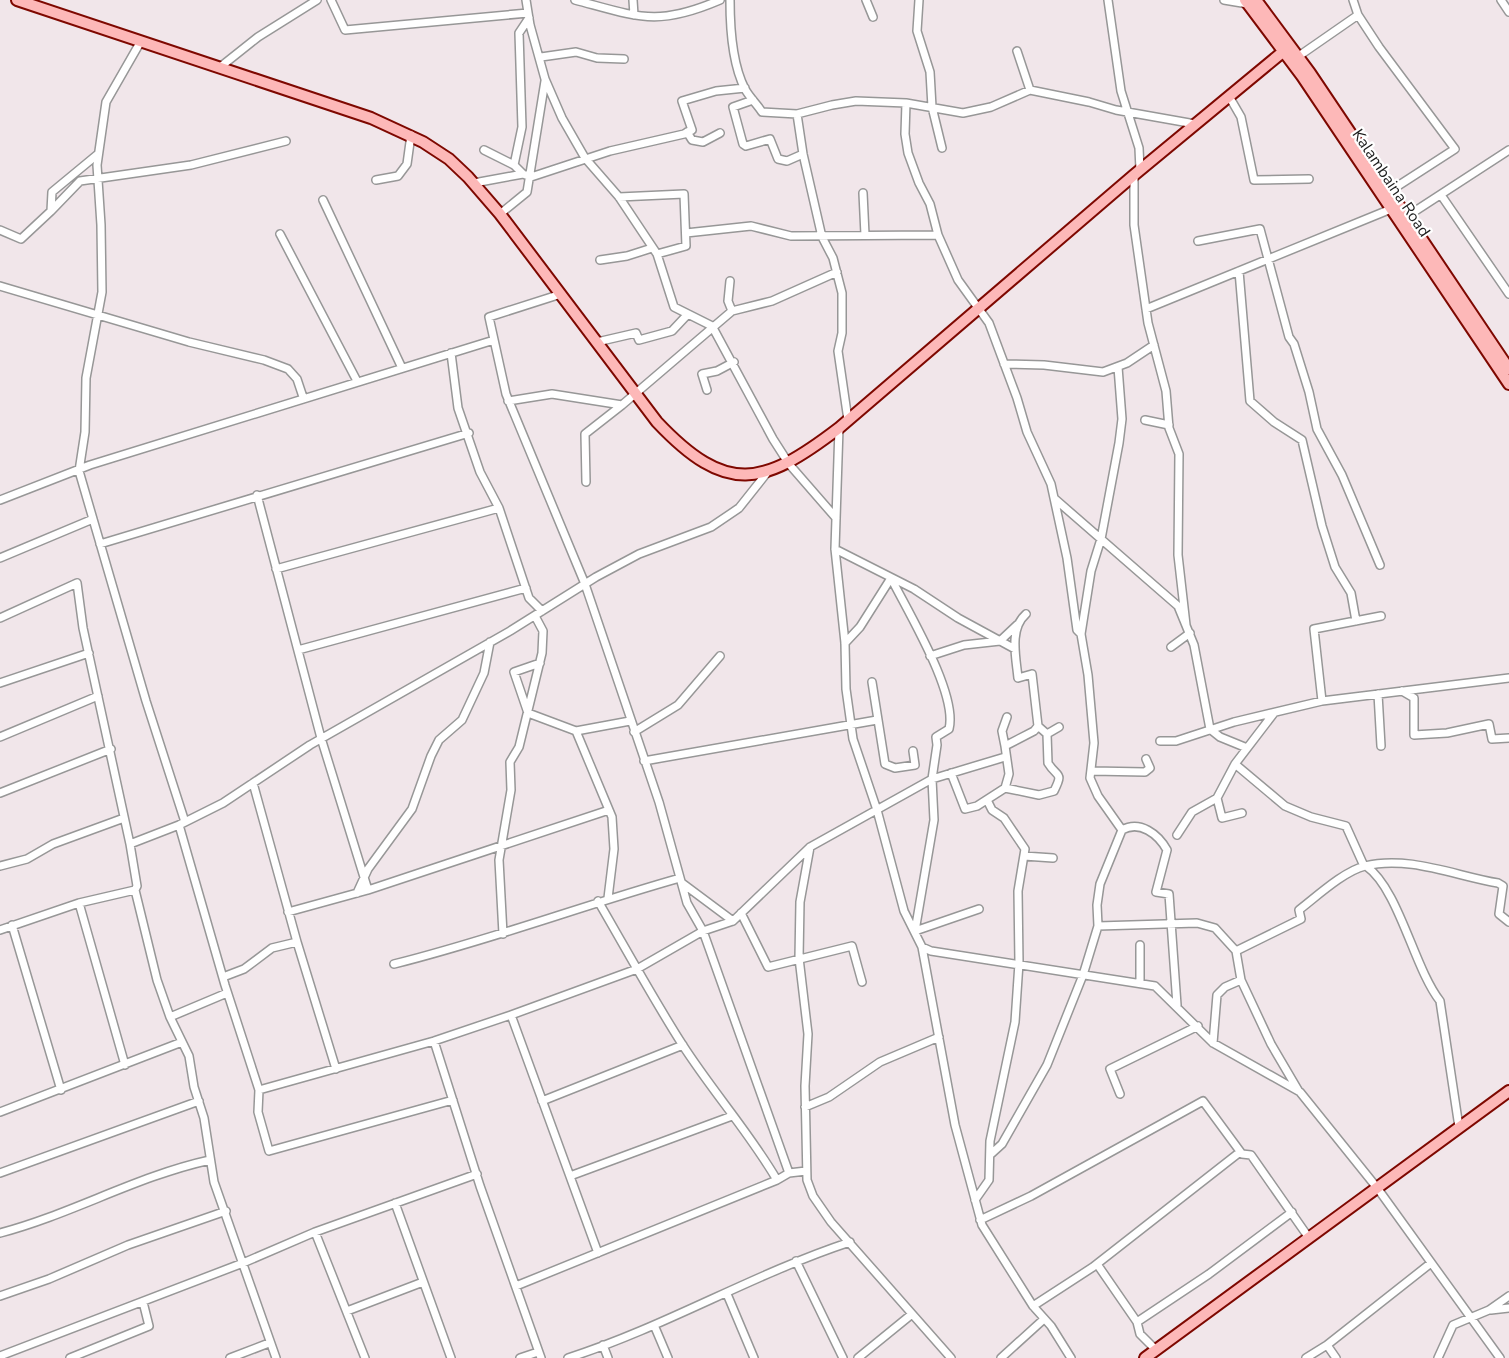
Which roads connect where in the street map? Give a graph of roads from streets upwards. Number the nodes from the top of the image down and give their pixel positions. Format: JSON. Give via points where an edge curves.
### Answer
{"nodes":[{"id":1,"x":17,"y":0,"type":"edge"},
{"id":2,"x":316,"y":0,"type":"edge"},
{"id":3,"x":331,"y":0,"type":"edge"},
{"id":4,"x":526,"y":0,"type":"edge"},
{"id":5,"x":575,"y":0,"type":"edge"},
{"id":6,"x":633,"y":0,"type":"edge"},
{"id":7,"x":720,"y":0,"type":"edge"},
{"id":8,"x":730,"y":0,"type":"edge"},
{"id":9,"x":866,"y":0,"type":"edge"},
{"id":10,"x":919,"y":0,"type":"edge"},
{"id":11,"x":1108,"y":0,"type":"edge"},
{"id":12,"x":1224,"y":0,"type":"edge"},
{"id":13,"x":1353,"y":0,"type":"edge"},
{"id":14,"x":1502,"y":0,"type":"edge"},
{"id":15,"x":1250,"y":1,"type":"edge"},
{"id":16,"x":1509,"y":12,"type":"edge"},
{"id":17,"x":634,"y":15,"type":"junction"},
{"id":18,"x":1358,"y":15,"type":"junction"},
{"id":19,"x":529,"y":16,"type":"junction"},
{"id":20,"x":873,"y":17,"type":"dead end"},
{"id":21,"x":141,"y":41,"type":"junction"},
{"id":22,"x":1287,"y":49,"type":"junction"},
{"id":23,"x":1017,"y":51,"type":"dead end"},
{"id":24,"x":541,"y":57,"type":"junction"},
{"id":25,"x":624,"y":59,"type":"dead end"},
{"id":26,"x":1295,"y":59,"type":"junction"},
{"id":27,"x":219,"y":68,"type":"junction"},
{"id":28,"x":545,"y":79,"type":"junction"},
{"id":29,"x":745,"y":88,"type":"junction"},
{"id":30,"x":1030,"y":90,"type":"junction"},
{"id":31,"x":1230,"y":98,"type":"junction"},
{"id":32,"x":753,"y":100,"type":"junction"},
{"id":33,"x":906,"y":104,"type":"junction"},
{"id":34,"x":932,"y":107,"type":"junction"},
{"id":35,"x":1128,"y":111,"type":"junction"},
{"id":36,"x":797,"y":114,"type":"junction"},
{"id":37,"x":1197,"y":124,"type":"junction"},
{"id":38,"x":687,"y":132,"type":"junction"},
{"id":39,"x":720,"y":133,"type":"dead end"},
{"id":40,"x":411,"y":135,"type":"junction"},
{"id":41,"x":286,"y":141,"type":"dead end"},
{"id":42,"x":942,"y":148,"type":"dead end"},
{"id":43,"x":484,"y":150,"type":"dead end"},
{"id":44,"x":98,"y":154,"type":"junction"},
{"id":45,"x":803,"y":154,"type":"junction"},
{"id":46,"x":1507,"y":154,"type":"edge"},
{"id":47,"x":585,"y":158,"type":"junction"},
{"id":48,"x":514,"y":165,"type":"junction"},
{"id":49,"x":1137,"y":172,"type":"junction"},
{"id":50,"x":527,"y":176,"type":"junction"},
{"id":51,"x":98,"y":179,"type":"junction"},
{"id":52,"x":1310,"y":179,"type":"dead end"},
{"id":53,"x":376,"y":180,"type":"dead end"},
{"id":54,"x":474,"y":183,"type":"junction"},
{"id":55,"x":1390,"y":191,"type":"junction"},
{"id":56,"x":863,"y":193,"type":"dead end"},
{"id":57,"x":1441,"y":195,"type":"junction"},
{"id":58,"x":619,"y":197,"type":"junction"},
{"id":59,"x":323,"y":200,"type":"dead end"},
{"id":60,"x":1390,"y":209,"type":"junction"},
{"id":61,"x":51,"y":211,"type":"junction"},
{"id":62,"x":500,"y":214,"type":"junction"},
{"id":63,"x":1406,"y":217,"type":"junction"},
{"id":64,"x":0,"y":230,"type":"edge"},
{"id":65,"x":686,"y":233,"type":"junction"},
{"id":66,"x":280,"y":234,"type":"dead end"},
{"id":67,"x":864,"y":235,"type":"junction"},
{"id":68,"x":938,"y":235,"type":"junction"},
{"id":69,"x":822,"y":237,"type":"junction"},
{"id":70,"x":1198,"y":242,"type":"dead end"},
{"id":71,"x":655,"y":251,"type":"junction"},
{"id":72,"x":1268,"y":259,"type":"junction"},
{"id":73,"x":600,"y":260,"type":"dead end"},
{"id":74,"x":1239,"y":271,"type":"junction"},
{"id":75,"x":837,"y":272,"type":"junction"},
{"id":76,"x":730,"y":280,"type":"dead end"},
{"id":77,"x":0,"y":286,"type":"edge"},
{"id":78,"x":561,"y":294,"type":"junction"},
{"id":79,"x":1509,"y":294,"type":"edge"},
{"id":80,"x":980,"y":309,"type":"junction"},
{"id":81,"x":1146,"y":309,"type":"junction"},
{"id":82,"x":732,"y":311,"type":"junction"},
{"id":83,"x":688,"y":314,"type":"junction"},
{"id":84,"x":98,"y":315,"type":"junction"},
{"id":85,"x":712,"y":326,"type":"junction"},
{"id":86,"x":494,"y":340,"type":"junction"},
{"id":87,"x":597,"y":342,"type":"junction"},
{"id":88,"x":1154,"y":345,"type":"junction"},
{"id":89,"x":451,"y":353,"type":"junction"},
{"id":90,"x":734,"y":362,"type":"junction"},
{"id":91,"x":1004,"y":364,"type":"junction"},
{"id":92,"x":1118,"y":367,"type":"junction"},
{"id":93,"x":402,"y":368,"type":"junction"},
{"id":94,"x":1509,"y":369,"type":"edge"},
{"id":95,"x":357,"y":381,"type":"junction"},
{"id":96,"x":1509,"y":384,"type":"edge"},
{"id":97,"x":707,"y":390,"type":"dead end"},
{"id":98,"x":636,"y":394,"type":"junction"},
{"id":99,"x":303,"y":398,"type":"junction"},
{"id":100,"x":508,"y":401,"type":"junction"},
{"id":101,"x":622,"y":405,"type":"junction"},
{"id":102,"x":848,"y":420,"type":"junction"},
{"id":103,"x":1145,"y":420,"type":"dead end"},
{"id":104,"x":1169,"y":425,"type":"junction"},
{"id":105,"x":839,"y":428,"type":"junction"},
{"id":106,"x":469,"y":433,"type":"junction"},
{"id":107,"x":789,"y":464,"type":"junction"},
{"id":108,"x":79,"y":471,"type":"junction"},
{"id":109,"x":766,"y":474,"type":"junction"},
{"id":110,"x":586,"y":482,"type":"dead end"},
{"id":111,"x":257,"y":495,"type":"junction"},
{"id":112,"x":1055,"y":498,"type":"junction"},
{"id":113,"x":0,"y":500,"type":"edge"},
{"id":114,"x":499,"y":508,"type":"junction"},
{"id":115,"x":836,"y":518,"type":"junction"},
{"id":116,"x":93,"y":519,"type":"junction"},
{"id":117,"x":1101,"y":539,"type":"junction"},
{"id":118,"x":100,"y":544,"type":"junction"},
{"id":119,"x":835,"y":549,"type":"junction"},
{"id":120,"x":0,"y":558,"type":"edge"},
{"id":121,"x":1380,"y":565,"type":"dead end"},
{"id":122,"x":276,"y":569,"type":"junction"},
{"id":123,"x":891,"y":578,"type":"junction"},
{"id":124,"x":585,"y":584,"type":"junction"},
{"id":125,"x":526,"y":588,"type":"junction"},
{"id":126,"x":542,"y":611,"type":"junction"},
{"id":127,"x":1026,"y":614,"type":"dead end"},
{"id":128,"x":535,"y":616,"type":"junction"},
{"id":129,"x":1381,"y":616,"type":"dead end"},
{"id":130,"x":0,"y":618,"type":"edge"},
{"id":131,"x":1356,"y":621,"type":"junction"},
{"id":132,"x":1017,"y":625,"type":"junction"},
{"id":133,"x":1186,"y":625,"type":"junction"},
{"id":134,"x":1190,"y":633,"type":"junction"},
{"id":135,"x":1081,"y":634,"type":"junction"},
{"id":136,"x":1000,"y":641,"type":"junction"},
{"id":137,"x":490,"y":642,"type":"junction"},
{"id":138,"x":845,"y":643,"type":"junction"},
{"id":139,"x":1171,"y":646,"type":"dead end"},
{"id":140,"x":1015,"y":648,"type":"junction"},
{"id":141,"x":297,"y":650,"type":"junction"},
{"id":142,"x":89,"y":653,"type":"junction"},
{"id":143,"x":720,"y":656,"type":"dead end"},
{"id":144,"x":930,"y":656,"type":"junction"},
{"id":145,"x":540,"y":663,"type":"junction"},
{"id":146,"x":1509,"y":678,"type":"edge"},
{"id":147,"x":872,"y":682,"type":"dead end"},
{"id":148,"x":0,"y":683,"type":"edge"},
{"id":149,"x":1402,"y":691,"type":"junction"},
{"id":150,"x":1378,"y":694,"type":"junction"},
{"id":151,"x":98,"y":696,"type":"junction"},
{"id":152,"x":1322,"y":701,"type":"junction"},
{"id":153,"x":528,"y":713,"type":"junction"},
{"id":154,"x":1274,"y":713,"type":"junction"},
{"id":155,"x":1006,"y":717,"type":"dead end"},
{"id":156,"x":877,"y":720,"type":"junction"},
{"id":157,"x":630,"y":722,"type":"junction"},
{"id":158,"x":850,"y":725,"type":"junction"},
{"id":159,"x":1038,"y":726,"type":"junction"},
{"id":160,"x":1059,"y":727,"type":"dead end"},
{"id":161,"x":1210,"y":729,"type":"junction"},
{"id":162,"x":576,"y":731,"type":"junction"},
{"id":163,"x":634,"y":732,"type":"junction"},
{"id":164,"x":1047,"y":734,"type":"junction"},
{"id":165,"x":0,"y":737,"type":"edge"},
{"id":166,"x":321,"y":738,"type":"junction"},
{"id":167,"x":1509,"y":738,"type":"edge"},
{"id":168,"x":1160,"y":741,"type":"dead end"},
{"id":169,"x":1005,"y":746,"type":"junction"},
{"id":170,"x":1381,"y":746,"type":"dead end"},
{"id":171,"x":1247,"y":748,"type":"junction"},
{"id":172,"x":111,"y":749,"type":"junction"},
{"id":173,"x":913,"y":751,"type":"dead end"},
{"id":174,"x":1005,"y":757,"type":"junction"},
{"id":175,"x":1146,"y":759,"type":"dead end"},
{"id":176,"x":644,"y":761,"type":"junction"},
{"id":177,"x":1235,"y":764,"type":"junction"},
{"id":178,"x":1092,"y":771,"type":"junction"},
{"id":179,"x":951,"y":773,"type":"junction"},
{"id":180,"x":932,"y":779,"type":"junction"},
{"id":181,"x":253,"y":783,"type":"junction"},
{"id":182,"x":1005,"y":788,"type":"junction"},
{"id":183,"x":0,"y":793,"type":"edge"},
{"id":184,"x":1217,"y":798,"type":"junction"},
{"id":185,"x":987,"y":800,"type":"junction"},
{"id":186,"x":609,"y":810,"type":"junction"},
{"id":187,"x":877,"y":810,"type":"junction"},
{"id":188,"x":1242,"y":813,"type":"dead end"},
{"id":189,"x":124,"y":818,"type":"junction"},
{"id":190,"x":182,"y":824,"type":"junction"},
{"id":191,"x":1122,"y":830,"type":"junction"},
{"id":192,"x":1177,"y":835,"type":"dead end"},
{"id":193,"x":130,"y":844,"type":"junction"},
{"id":194,"x":500,"y":846,"type":"junction"},
{"id":195,"x":810,"y":847,"type":"junction"},
{"id":196,"x":1024,"y":856,"type":"junction"},
{"id":197,"x":1053,"y":858,"type":"dead end"},
{"id":198,"x":0,"y":866,"type":"edge"},
{"id":199,"x":1365,"y":866,"type":"junction"},
{"id":200,"x":364,"y":878,"type":"junction"},
{"id":201,"x":681,"y":880,"type":"junction"},
{"id":202,"x":135,"y":890,"type":"junction"},
{"id":203,"x":368,"y":890,"type":"junction"},
{"id":204,"x":357,"y":893,"type":"junction"},
{"id":205,"x":608,"y":898,"type":"junction"},
{"id":206,"x":598,"y":901,"type":"junction"},
{"id":207,"x":79,"y":903,"type":"junction"},
{"id":208,"x":979,"y":909,"type":"dead end"},
{"id":209,"x":288,"y":912,"type":"junction"},
{"id":210,"x":741,"y":913,"type":"junction"},
{"id":211,"x":733,"y":921,"type":"junction"},
{"id":212,"x":1509,"y":922,"type":"edge"},
{"id":213,"x":1172,"y":923,"type":"junction"},
{"id":214,"x":12,"y":925,"type":"junction"},
{"id":215,"x":1098,"y":926,"type":"junction"},
{"id":216,"x":0,"y":930,"type":"edge"},
{"id":217,"x":703,"y":930,"type":"junction"},
{"id":218,"x":915,"y":931,"type":"junction"},
{"id":219,"x":503,"y":934,"type":"junction"},
{"id":220,"x":297,"y":942,"type":"junction"},
{"id":221,"x":1140,"y":945,"type":"dead end"},
{"id":222,"x":922,"y":947,"type":"junction"},
{"id":223,"x":1236,"y":951,"type":"junction"},
{"id":224,"x":800,"y":959,"type":"junction"},
{"id":225,"x":1019,"y":963,"type":"junction"},
{"id":226,"x":394,"y":964,"type":"dead end"},
{"id":227,"x":637,"y":969,"type":"junction"},
{"id":228,"x":1083,"y":975,"type":"junction"},
{"id":229,"x":223,"y":977,"type":"junction"},
{"id":230,"x":1241,"y":980,"type":"junction"},
{"id":231,"x":862,"y":982,"type":"dead end"},
{"id":232,"x":1140,"y":983,"type":"junction"},
{"id":233,"x":227,"y":993,"type":"junction"},
{"id":234,"x":1177,"y":1006,"type":"junction"},
{"id":235,"x":511,"y":1015,"type":"junction"},
{"id":236,"x":170,"y":1017,"type":"junction"},
{"id":237,"x":1198,"y":1026,"type":"junction"},
{"id":238,"x":939,"y":1037,"type":"junction"},
{"id":239,"x":434,"y":1041,"type":"junction"},
{"id":240,"x":182,"y":1042,"type":"junction"},
{"id":241,"x":1213,"y":1043,"type":"junction"},
{"id":242,"x":683,"y":1045,"type":"junction"},
{"id":243,"x":124,"y":1065,"type":"junction"},
{"id":244,"x":336,"y":1069,"type":"junction"},
{"id":245,"x":62,"y":1090,"type":"junction"},
{"id":246,"x":259,"y":1090,"type":"junction"},
{"id":247,"x":1509,"y":1091,"type":"edge"},
{"id":248,"x":1300,"y":1092,"type":"junction"},
{"id":249,"x":1120,"y":1094,"type":"dead end"},
{"id":250,"x":453,"y":1100,"type":"junction"},
{"id":251,"x":199,"y":1101,"type":"junction"},
{"id":252,"x":542,"y":1101,"type":"junction"},
{"id":253,"x":805,"y":1107,"type":"junction"},
{"id":254,"x":0,"y":1112,"type":"edge"},
{"id":255,"x":732,"y":1116,"type":"junction"},
{"id":256,"x":1460,"y":1127,"type":"junction"},
{"id":257,"x":1240,"y":1152,"type":"junction"},
{"id":258,"x":991,"y":1154,"type":"junction"},
{"id":259,"x":210,"y":1160,"type":"junction"},
{"id":260,"x":806,"y":1171,"type":"junction"},
{"id":261,"x":0,"y":1173,"type":"edge"},
{"id":262,"x":789,"y":1173,"type":"junction"},
{"id":263,"x":477,"y":1174,"type":"junction"},
{"id":264,"x":570,"y":1176,"type":"junction"},
{"id":265,"x":777,"y":1180,"type":"junction"},
{"id":266,"x":1378,"y":1189,"type":"junction"},
{"id":267,"x":975,"y":1200,"type":"junction"},
{"id":268,"x":394,"y":1203,"type":"junction"},
{"id":269,"x":226,"y":1211,"type":"junction"},
{"id":270,"x":1292,"y":1212,"type":"junction"},
{"id":271,"x":980,"y":1220,"type":"junction"},
{"id":272,"x":315,"y":1232,"type":"junction"},
{"id":273,"x":0,"y":1233,"type":"edge"},
{"id":274,"x":1310,"y":1238,"type":"junction"},
{"id":275,"x":850,"y":1242,"type":"junction"},
{"id":276,"x":598,"y":1253,"type":"junction"},
{"id":277,"x":796,"y":1262,"type":"junction"},
{"id":278,"x":243,"y":1263,"type":"junction"},
{"id":279,"x":1431,"y":1263,"type":"junction"},
{"id":280,"x":1097,"y":1264,"type":"junction"},
{"id":281,"x":423,"y":1282,"type":"junction"},
{"id":282,"x":516,"y":1286,"type":"junction"},
{"id":283,"x":727,"y":1294,"type":"junction"},
{"id":284,"x":0,"y":1296,"type":"edge"},
{"id":285,"x":1509,"y":1296,"type":"edge"},
{"id":286,"x":143,"y":1302,"type":"junction"},
{"id":287,"x":1033,"y":1306,"type":"junction"},
{"id":288,"x":1509,"y":1308,"type":"edge"},
{"id":289,"x":1489,"y":1310,"type":"junction"},
{"id":290,"x":347,"y":1311,"type":"junction"},
{"id":291,"x":912,"y":1314,"type":"junction"},
{"id":292,"x":1473,"y":1318,"type":"junction"},
{"id":293,"x":1044,"y":1319,"type":"junction"},
{"id":294,"x":1137,"y":1322,"type":"junction"},
{"id":295,"x":654,"y":1325,"type":"junction"},
{"id":296,"x":269,"y":1342,"type":"junction"},
{"id":297,"x":603,"y":1345,"type":"junction"},
{"id":298,"x":1327,"y":1345,"type":"junction"},
{"id":299,"x":1156,"y":1350,"type":"junction"},
{"id":300,"x":540,"y":1355,"type":"edge"},
{"id":301,"x":0,"y":1356,"type":"edge"},
{"id":302,"x":70,"y":1358,"type":"edge"},
{"id":303,"x":230,"y":1358,"type":"edge"},
{"id":304,"x":276,"y":1358,"type":"edge"},
{"id":305,"x":365,"y":1358,"type":"edge"},
{"id":306,"x":451,"y":1358,"type":"edge"},
{"id":307,"x":520,"y":1358,"type":"edge"},
{"id":308,"x":568,"y":1358,"type":"edge"},
{"id":309,"x":608,"y":1358,"type":"edge"},
{"id":310,"x":668,"y":1358,"type":"edge"},
{"id":311,"x":754,"y":1358,"type":"edge"},
{"id":312,"x":843,"y":1358,"type":"edge"},
{"id":313,"x":858,"y":1358,"type":"edge"},
{"id":314,"x":951,"y":1358,"type":"edge"},
{"id":315,"x":1001,"y":1358,"type":"edge"},
{"id":316,"x":1071,"y":1358,"type":"edge"},
{"id":317,"x":1145,"y":1358,"type":"edge"},
{"id":318,"x":1306,"y":1358,"type":"edge"},
{"id":319,"x":1336,"y":1358,"type":"edge"},
{"id":320,"x":1438,"y":1358,"type":"edge"},
{"id":321,"x":1500,"y":1358,"type":"edge"}],
"edges":[{"from":1,"to":21,"type":"street"},
{"from":2,"to":27,"type":"street"},
{"from":3,"to":19,"type":"street","via":[[345,30]]},
{"from":4,"to":19,"type":"street"},
{"from":5,"to":17,"type":"street"},
{"from":6,"to":17,"type":"street"},
{"from":7,"to":17,"type":"street","via":[[673,17],[647,19]]},
{"from":8,"to":29,"type":"street","via":[[732,35]]},
{"from":9,"to":20,"type":"street"},
{"from":10,"to":34,"type":"street","via":[[917,31],[930,72]]},
{"from":11,"to":35,"type":"street","via":[[1121,91]]},
{"from":12,"to":15,"type":"street"},
{"from":13,"to":18,"type":"street"},
{"from":14,"to":16,"type":"street"},
{"from":15,"to":22,"type":"street","name":"Kalambaina Road"},
{"from":18,"to":26,"type":"street"},
{"from":18,"to":55,"type":"street","via":[[1455,149]]},
{"from":19,"to":24,"type":"street"},
{"from":19,"to":48,"type":"street","via":[[519,33],[522,127]]},
{"from":21,"to":27,"type":"street"},
{"from":21,"to":44,"type":"street","via":[[106,102]]},
{"from":22,"to":26,"type":"street","name":"Kalambaina Road"},
{"from":22,"to":31,"type":"street"},
{"from":23,"to":30,"type":"street"},
{"from":24,"to":25,"type":"street","via":[[576,52]]},
{"from":24,"to":28,"type":"street"},
{"from":26,"to":55,"type":"street"},
{"from":26,"to":60,"type":"street","name":"Kalambaina Road"},
{"from":27,"to":40,"type":"street"},
{"from":28,"to":47,"type":"street"},
{"from":28,"to":50,"type":"street"},
{"from":29,"to":32,"type":"street"},
{"from":29,"to":38,"type":"street","via":[[682,101],[692,130]]},
{"from":30,"to":34,"type":"street","via":[[991,107],[963,113]]},
{"from":30,"to":35,"type":"street"},
{"from":31,"to":37,"type":"street"},
{"from":31,"to":52,"type":"street","via":[[1241,117],[1254,180]]},
{"from":32,"to":36,"type":"street","via":[[762,112]]},
{"from":32,"to":45,"type":"street","via":[[733,107],[743,144],[770,139],[778,159],[787,161]]},
{"from":33,"to":34,"type":"street"},
{"from":33,"to":36,"type":"street","via":[[856,101]]},
{"from":33,"to":68,"type":"street","via":[[908,153],[930,204]]},
{"from":34,"to":42,"type":"street"},
{"from":35,"to":37,"type":"street"},
{"from":35,"to":49,"type":"street","via":[[1139,148]]},
{"from":36,"to":45,"type":"street"},
{"from":37,"to":49,"type":"street"},
{"from":38,"to":39,"type":"street","via":[[692,140],[704,141]]},
{"from":38,"to":47,"type":"street"},
{"from":40,"to":53,"type":"street","via":[[407,164],[398,176]]},
{"from":40,"to":54,"type":"street","via":[[449,159]]},
{"from":41,"to":51,"type":"street","via":[[191,165]]},
{"from":43,"to":48,"type":"street"},
{"from":44,"to":51,"type":"street"},
{"from":44,"to":61,"type":"street","via":[[52,192]]},
{"from":45,"to":69,"type":"street"},
{"from":46,"to":57,"type":"street"},
{"from":47,"to":50,"type":"street"},
{"from":47,"to":58,"type":"street"},
{"from":48,"to":50,"type":"street"},
{"from":49,"to":80,"type":"street"},
{"from":49,"to":81,"type":"street","via":[[1134,225]]},
{"from":50,"to":54,"type":"street"},
{"from":50,"to":62,"type":"street","via":[[527,192]]},
{"from":51,"to":61,"type":"street","via":[[80,181]]},
{"from":51,"to":84,"type":"street","via":[[102,225]]},
{"from":54,"to":62,"type":"street"},
{"from":55,"to":63,"type":"street"},
{"from":56,"to":67,"type":"street"},
{"from":57,"to":63,"type":"street"},
{"from":57,"to":79,"type":"street"},
{"from":58,"to":65,"type":"street","via":[[684,194]]},
{"from":58,"to":71,"type":"street"},
{"from":59,"to":93,"type":"street"},
{"from":60,"to":72,"type":"street"},
{"from":60,"to":96,"type":"street","name":"Kalambaina Road"},
{"from":61,"to":64,"type":"street","via":[[21,239]]},
{"from":62,"to":78,"type":"street"},
{"from":63,"to":94,"type":"street"},
{"from":65,"to":69,"type":"street","via":[[751,226],[791,236]]},
{"from":65,"to":71,"type":"street","via":[[684,248]]},
{"from":66,"to":95,"type":"street"},
{"from":67,"to":68,"type":"street"},
{"from":67,"to":69,"type":"street"},
{"from":68,"to":80,"type":"street","via":[[958,280]]},
{"from":69,"to":75,"type":"street"},
{"from":70,"to":72,"type":"street","via":[[1260,230]]},
{"from":71,"to":73,"type":"street"},
{"from":71,"to":83,"type":"street","via":[[674,307]]},
{"from":72,"to":74,"type":"street"},
{"from":72,"to":121,"type":"street","via":[[1317,429],[1342,475]]},
{"from":74,"to":81,"type":"street"},
{"from":74,"to":131,"type":"street","via":[[1250,401],[1302,440],[1322,526],[1335,567],[1351,593]]},
{"from":75,"to":82,"type":"street","via":[[772,301]]},
{"from":75,"to":102,"type":"street","via":[[842,293],[838,351]]},
{"from":76,"to":82,"type":"street","via":[[728,301]]},
{"from":77,"to":84,"type":"street"},
{"from":78,"to":86,"type":"street","via":[[489,317]]},
{"from":78,"to":87,"type":"street"},
{"from":80,"to":91,"type":"street"},
{"from":80,"to":102,"type":"street"},
{"from":81,"to":88,"type":"street"},
{"from":82,"to":85,"type":"street"},
{"from":83,"to":85,"type":"street"},
{"from":83,"to":87,"type":"street","via":[[672,331],[639,340],[636,333]]},
{"from":84,"to":99,"type":"street","via":[[288,369]]},
{"from":84,"to":108,"type":"street","via":[[86,378],[85,432]]},
{"from":85,"to":90,"type":"street"},
{"from":85,"to":98,"type":"street"},
{"from":86,"to":89,"type":"street"},
{"from":86,"to":100,"type":"street"},
{"from":87,"to":98,"type":"street"},
{"from":88,"to":92,"type":"street"},
{"from":88,"to":104,"type":"street","via":[[1166,392]]},
{"from":89,"to":93,"type":"street"},
{"from":89,"to":106,"type":"street","via":[[458,408]]},
{"from":90,"to":97,"type":"street","via":[[702,374]]},
{"from":90,"to":107,"type":"street"},
{"from":91,"to":92,"type":"street","via":[[1103,372]]},
{"from":91,"to":112,"type":"street"},
{"from":92,"to":117,"type":"street","via":[[1122,419]]},
{"from":93,"to":95,"type":"street"},
{"from":95,"to":99,"type":"street"},
{"from":98,"to":101,"type":"street"},
{"from":98,"to":109,"type":"street","via":[[682,449],[706,465],[733,473]]},
{"from":99,"to":108,"type":"street"},
{"from":100,"to":101,"type":"street","via":[[552,394]]},
{"from":100,"to":124,"type":"street"},
{"from":101,"to":110,"type":"street","via":[[585,434]]},
{"from":102,"to":105,"type":"street"},
{"from":103,"to":104,"type":"street"},
{"from":104,"to":133,"type":"street","via":[[1179,454],[1178,555]]},
{"from":105,"to":107,"type":"street"},
{"from":105,"to":115,"type":"street"},
{"from":106,"to":111,"type":"street"},
{"from":106,"to":114,"type":"street","via":[[480,472]]},
{"from":107,"to":109,"type":"street"},
{"from":107,"to":115,"type":"street"},
{"from":108,"to":113,"type":"street"},
{"from":108,"to":116,"type":"street"},
{"from":109,"to":124,"type":"street","via":[[739,508],[711,527],[639,554]]},
{"from":111,"to":118,"type":"street"},
{"from":111,"to":122,"type":"street"},
{"from":112,"to":117,"type":"street"},
{"from":112,"to":135,"type":"street","via":[[1077,630]]},
{"from":114,"to":122,"type":"street"},
{"from":114,"to":125,"type":"street"},
{"from":115,"to":119,"type":"street"},
{"from":116,"to":118,"type":"street"},
{"from":116,"to":120,"type":"street"},
{"from":117,"to":133,"type":"street","via":[[1178,606]]},
{"from":117,"to":135,"type":"street"},
{"from":118,"to":190,"type":"street"},
{"from":119,"to":123,"type":"street"},
{"from":119,"to":138,"type":"street"},
{"from":122,"to":141,"type":"street"},
{"from":123,"to":136,"type":"street"},
{"from":123,"to":138,"type":"street","via":[[860,627]]},
{"from":123,"to":144,"type":"street"},
{"from":124,"to":126,"type":"street"},
{"from":124,"to":157,"type":"street"},
{"from":125,"to":126,"type":"street"},
{"from":125,"to":141,"type":"street"},
{"from":126,"to":128,"type":"street"},
{"from":127,"to":132,"type":"street"},
{"from":128,"to":137,"type":"street"},
{"from":128,"to":145,"type":"street","via":[[543,631]]},
{"from":129,"to":131,"type":"street"},
{"from":130,"to":142,"type":"street","via":[[77,583]]},
{"from":131,"to":152,"type":"street","via":[[1314,629]]},
{"from":132,"to":136,"type":"street"},
{"from":132,"to":140,"type":"street"},
{"from":133,"to":134,"type":"street"},
{"from":134,"to":139,"type":"street"},
{"from":134,"to":161,"type":"street"},
{"from":135,"to":178,"type":"street","via":[[1094,743]]},
{"from":136,"to":140,"type":"street"},
{"from":136,"to":144,"type":"street","via":[[964,645]]},
{"from":137,"to":166,"type":"street"},
{"from":137,"to":200,"type":"street","via":[[484,674],[462,720],[439,740],[412,809]]},
{"from":138,"to":158,"type":"street"},
{"from":140,"to":159,"type":"street","via":[[1018,678],[1032,674]]},
{"from":141,"to":166,"type":"street"},
{"from":142,"to":148,"type":"street"},
{"from":142,"to":151,"type":"street"},
{"from":143,"to":163,"type":"street","via":[[678,705]]},
{"from":144,"to":180,"type":"street","via":[[952,719],[949,729],[936,737]]},
{"from":145,"to":153,"type":"street"},
{"from":145,"to":153,"type":"street","via":[[514,672]]},
{"from":146,"to":149,"type":"street"},
{"from":147,"to":156,"type":"street"},
{"from":149,"to":150,"type":"street"},
{"from":149,"to":167,"type":"street","via":[[1414,698],[1414,735],[1489,724],[1491,739]]},
{"from":150,"to":152,"type":"street"},
{"from":150,"to":170,"type":"street"},
{"from":151,"to":165,"type":"street"},
{"from":151,"to":172,"type":"street"},
{"from":152,"to":154,"type":"street"},
{"from":153,"to":162,"type":"street"},
{"from":153,"to":194,"type":"street","via":[[519,747],[510,762],[511,790]]},
{"from":154,"to":161,"type":"street"},
{"from":154,"to":171,"type":"street"},
{"from":155,"to":169,"type":"street","via":[[1002,731]]},
{"from":156,"to":158,"type":"street"},
{"from":156,"to":173,"type":"street","via":[[885,765],[915,765]]},
{"from":157,"to":162,"type":"street"},
{"from":157,"to":163,"type":"street"},
{"from":158,"to":176,"type":"street"},
{"from":158,"to":187,"type":"street"},
{"from":159,"to":164,"type":"street"},
{"from":159,"to":169,"type":"street"},
{"from":160,"to":164,"type":"street"},
{"from":161,"to":168,"type":"street","via":[[1176,741]]},
{"from":161,"to":171,"type":"street"},
{"from":162,"to":186,"type":"street"},
{"from":163,"to":176,"type":"street"},
{"from":164,"to":182,"type":"street","via":[[1048,763],[1060,777],[1054,791],[1039,795]]},
{"from":166,"to":181,"type":"street"},
{"from":166,"to":200,"type":"street"},
{"from":169,"to":174,"type":"street"},
{"from":171,"to":177,"type":"street"},
{"from":172,"to":183,"type":"street"},
{"from":172,"to":189,"type":"street"},
{"from":174,"to":179,"type":"street"},
{"from":174,"to":182,"type":"street","via":[[1009,774]]},
{"from":175,"to":178,"type":"street","via":[[1150,768],[1145,772]]},
{"from":176,"to":201,"type":"street"},
{"from":177,"to":184,"type":"street"},
{"from":177,"to":199,"type":"street","via":[[1285,806],[1346,826]]},
{"from":178,"to":191,"type":"street","via":[[1093,786]]},
{"from":179,"to":180,"type":"street"},
{"from":179,"to":185,"type":"street","via":[[965,809]]},
{"from":180,"to":187,"type":"street"},
{"from":180,"to":218,"type":"street","via":[[934,820]]},
{"from":181,"to":190,"type":"street"},
{"from":181,"to":209,"type":"street"},
{"from":182,"to":185,"type":"street"},
{"from":184,"to":188,"type":"street","via":[[1222,818]]},
{"from":184,"to":192,"type":"street","via":[[1192,812]]},
{"from":185,"to":196,"type":"street","via":[[1016,834],[1025,849]]},
{"from":186,"to":194,"type":"street"},
{"from":186,"to":205,"type":"street","via":[[614,849]]},
{"from":187,"to":195,"type":"street"},
{"from":187,"to":218,"type":"street","via":[[903,911]]},
{"from":189,"to":193,"type":"street"},
{"from":189,"to":198,"type":"street","via":[[53,844],[27,859]]},
{"from":190,"to":193,"type":"street"},
{"from":190,"to":229,"type":"street"},
{"from":191,"to":213,"type":"street","via":[[1130,825],[1142,827],[1160,837],[1167,850],[1156,892],[1169,894]]},
{"from":191,"to":215,"type":"street","via":[[1100,884]]},
{"from":193,"to":202,"type":"street"},
{"from":194,"to":203,"type":"street"},
{"from":194,"to":219,"type":"street"},
{"from":195,"to":210,"type":"street"},
{"from":195,"to":224,"type":"street","via":[[800,902]]},
{"from":196,"to":197,"type":"street"},
{"from":196,"to":225,"type":"street","via":[[1018,891]]},
{"from":199,"to":212,"type":"street","via":[[1408,864],[1498,883],[1503,886],[1499,914]]},
{"from":199,"to":223,"type":"street","via":[[1299,910],[1301,919]]},
{"from":199,"to":256,"type":"street","via":[[1378,878],[1396,910],[1440,1001]]},
{"from":200,"to":203,"type":"street"},
{"from":200,"to":204,"type":"street"},
{"from":201,"to":205,"type":"street"},
{"from":201,"to":211,"type":"street"},
{"from":201,"to":217,"type":"street","via":[[687,903]]},
{"from":202,"to":207,"type":"street"},
{"from":202,"to":236,"type":"street"},
{"from":203,"to":204,"type":"street"},
{"from":204,"to":209,"type":"street"},
{"from":205,"to":206,"type":"street"},
{"from":206,"to":219,"type":"street"},
{"from":206,"to":227,"type":"street"},
{"from":207,"to":214,"type":"street"},
{"from":207,"to":243,"type":"street"},
{"from":208,"to":218,"type":"street"},
{"from":209,"to":220,"type":"street"},
{"from":210,"to":211,"type":"street"},
{"from":210,"to":224,"type":"street","via":[[768,967]]},
{"from":211,"to":217,"type":"street"},
{"from":213,"to":215,"type":"street"},
{"from":213,"to":223,"type":"street","via":[[1215,928]]},
{"from":213,"to":234,"type":"street"},
{"from":214,"to":216,"type":"street"},
{"from":214,"to":245,"type":"street"},
{"from":215,"to":228,"type":"street"},
{"from":217,"to":227,"type":"street"},
{"from":217,"to":262,"type":"street"},
{"from":218,"to":222,"type":"street"},
{"from":219,"to":226,"type":"street"},
{"from":220,"to":229,"type":"street","via":[[272,948],[244,969]]},
{"from":220,"to":244,"type":"street"},
{"from":221,"to":232,"type":"street"},
{"from":222,"to":225,"type":"street"},
{"from":222,"to":238,"type":"street"},
{"from":223,"to":230,"type":"street"},
{"from":224,"to":231,"type":"street","via":[[852,946]]},
{"from":224,"to":253,"type":"street","via":[[808,1034]]},
{"from":225,"to":228,"type":"street"},
{"from":225,"to":258,"type":"street","via":[[1015,1022],[990,1141]]},
{"from":227,"to":235,"type":"street"},
{"from":227,"to":242,"type":"street"},
{"from":228,"to":232,"type":"street"},
{"from":228,"to":258,"type":"street","via":[[1047,1065],[1002,1144]]},
{"from":229,"to":233,"type":"street"},
{"from":230,"to":241,"type":"street","via":[[1217,995]]},
{"from":230,"to":248,"type":"street","via":[[1271,1044]]},
{"from":232,"to":234,"type":"street","via":[[1155,986]]},
{"from":233,"to":236,"type":"street"},
{"from":233,"to":246,"type":"street"},
{"from":234,"to":237,"type":"street"},
{"from":235,"to":239,"type":"street"},
{"from":235,"to":252,"type":"street"},
{"from":236,"to":240,"type":"street"},
{"from":237,"to":241,"type":"street"},
{"from":237,"to":249,"type":"street","via":[[1110,1068]]},
{"from":238,"to":253,"type":"street","via":[[880,1062],[829,1097]]},
{"from":238,"to":267,"type":"street"},
{"from":239,"to":244,"type":"street"},
{"from":239,"to":250,"type":"street"},
{"from":240,"to":243,"type":"street"},
{"from":240,"to":251,"type":"street"},
{"from":241,"to":248,"type":"street"},
{"from":242,"to":252,"type":"street"},
{"from":242,"to":255,"type":"street"},
{"from":243,"to":245,"type":"street"},
{"from":244,"to":246,"type":"street"},
{"from":245,"to":254,"type":"street"},
{"from":246,"to":250,"type":"street","via":[[258,1112],[269,1151]]},
{"from":247,"to":256,"type":"street"},
{"from":248,"to":266,"type":"street"},
{"from":250,"to":263,"type":"street"},
{"from":251,"to":259,"type":"street"},
{"from":251,"to":261,"type":"street"},
{"from":252,"to":264,"type":"street"},
{"from":253,"to":260,"type":"street"},
{"from":255,"to":264,"type":"street"},
{"from":255,"to":265,"type":"street","via":[[757,1145]]},
{"from":256,"to":266,"type":"street"},
{"from":257,"to":270,"type":"street","via":[[1251,1155]]},
{"from":257,"to":271,"type":"street","via":[[1203,1101]]},
{"from":257,"to":280,"type":"street"},
{"from":258,"to":267,"type":"street","via":[[989,1180]]},
{"from":259,"to":269,"type":"street"},
{"from":259,"to":273,"type":"street","via":[[158,1174],[36,1223]]},
{"from":260,"to":262,"type":"street"},
{"from":260,"to":275,"type":"street","via":[[813,1196]]},
{"from":262,"to":265,"type":"street"},
{"from":263,"to":268,"type":"street"},
{"from":263,"to":282,"type":"street"},
{"from":264,"to":276,"type":"street"},
{"from":265,"to":276,"type":"street"},
{"from":266,"to":274,"type":"street"},
{"from":266,"to":279,"type":"street"},
{"from":267,"to":271,"type":"street"},
{"from":268,"to":272,"type":"street"},
{"from":268,"to":281,"type":"street"},
{"from":269,"to":278,"type":"street"},
{"from":269,"to":284,"type":"street"},
{"from":270,"to":274,"type":"street"},
{"from":270,"to":294,"type":"street"},
{"from":271,"to":287,"type":"street"},
{"from":272,"to":278,"type":"street"},
{"from":272,"to":290,"type":"street"},
{"from":274,"to":299,"type":"street"},
{"from":275,"to":277,"type":"street"},
{"from":275,"to":291,"type":"street"},
{"from":276,"to":282,"type":"street"},
{"from":277,"to":283,"type":"street"},
{"from":277,"to":312,"type":"street"},
{"from":278,"to":286,"type":"street"},
{"from":278,"to":296,"type":"street"},
{"from":279,"to":292,"type":"street"},
{"from":279,"to":298,"type":"street"},
{"from":280,"to":287,"type":"street"},
{"from":280,"to":294,"type":"street"},
{"from":281,"to":290,"type":"street"},
{"from":281,"to":306,"type":"street"},
{"from":282,"to":300,"type":"street"},
{"from":283,"to":295,"type":"street"},
{"from":283,"to":311,"type":"street"},
{"from":285,"to":289,"type":"street"},
{"from":286,"to":301,"type":"street"},
{"from":286,"to":302,"type":"street","via":[[149,1326]]},
{"from":287,"to":293,"type":"street"},
{"from":288,"to":289,"type":"street"},
{"from":289,"to":292,"type":"street"},
{"from":290,"to":305,"type":"street"},
{"from":291,"to":313,"type":"street"},
{"from":291,"to":314,"type":"street"},
{"from":292,"to":320,"type":"street","via":[[1453,1325]]},
{"from":292,"to":321,"type":"street"},
{"from":293,"to":315,"type":"street"},
{"from":293,"to":316,"type":"street"},
{"from":294,"to":299,"type":"street","via":[[1140,1334]]},
{"from":295,"to":297,"type":"street"},
{"from":295,"to":310,"type":"street"},
{"from":296,"to":303,"type":"street"},
{"from":296,"to":304,"type":"street"},
{"from":297,"to":308,"type":"street"},
{"from":297,"to":309,"type":"street"},
{"from":298,"to":318,"type":"street"},
{"from":298,"to":319,"type":"street"},
{"from":299,"to":317,"type":"street"},
{"from":300,"to":307,"type":"street"}]}
